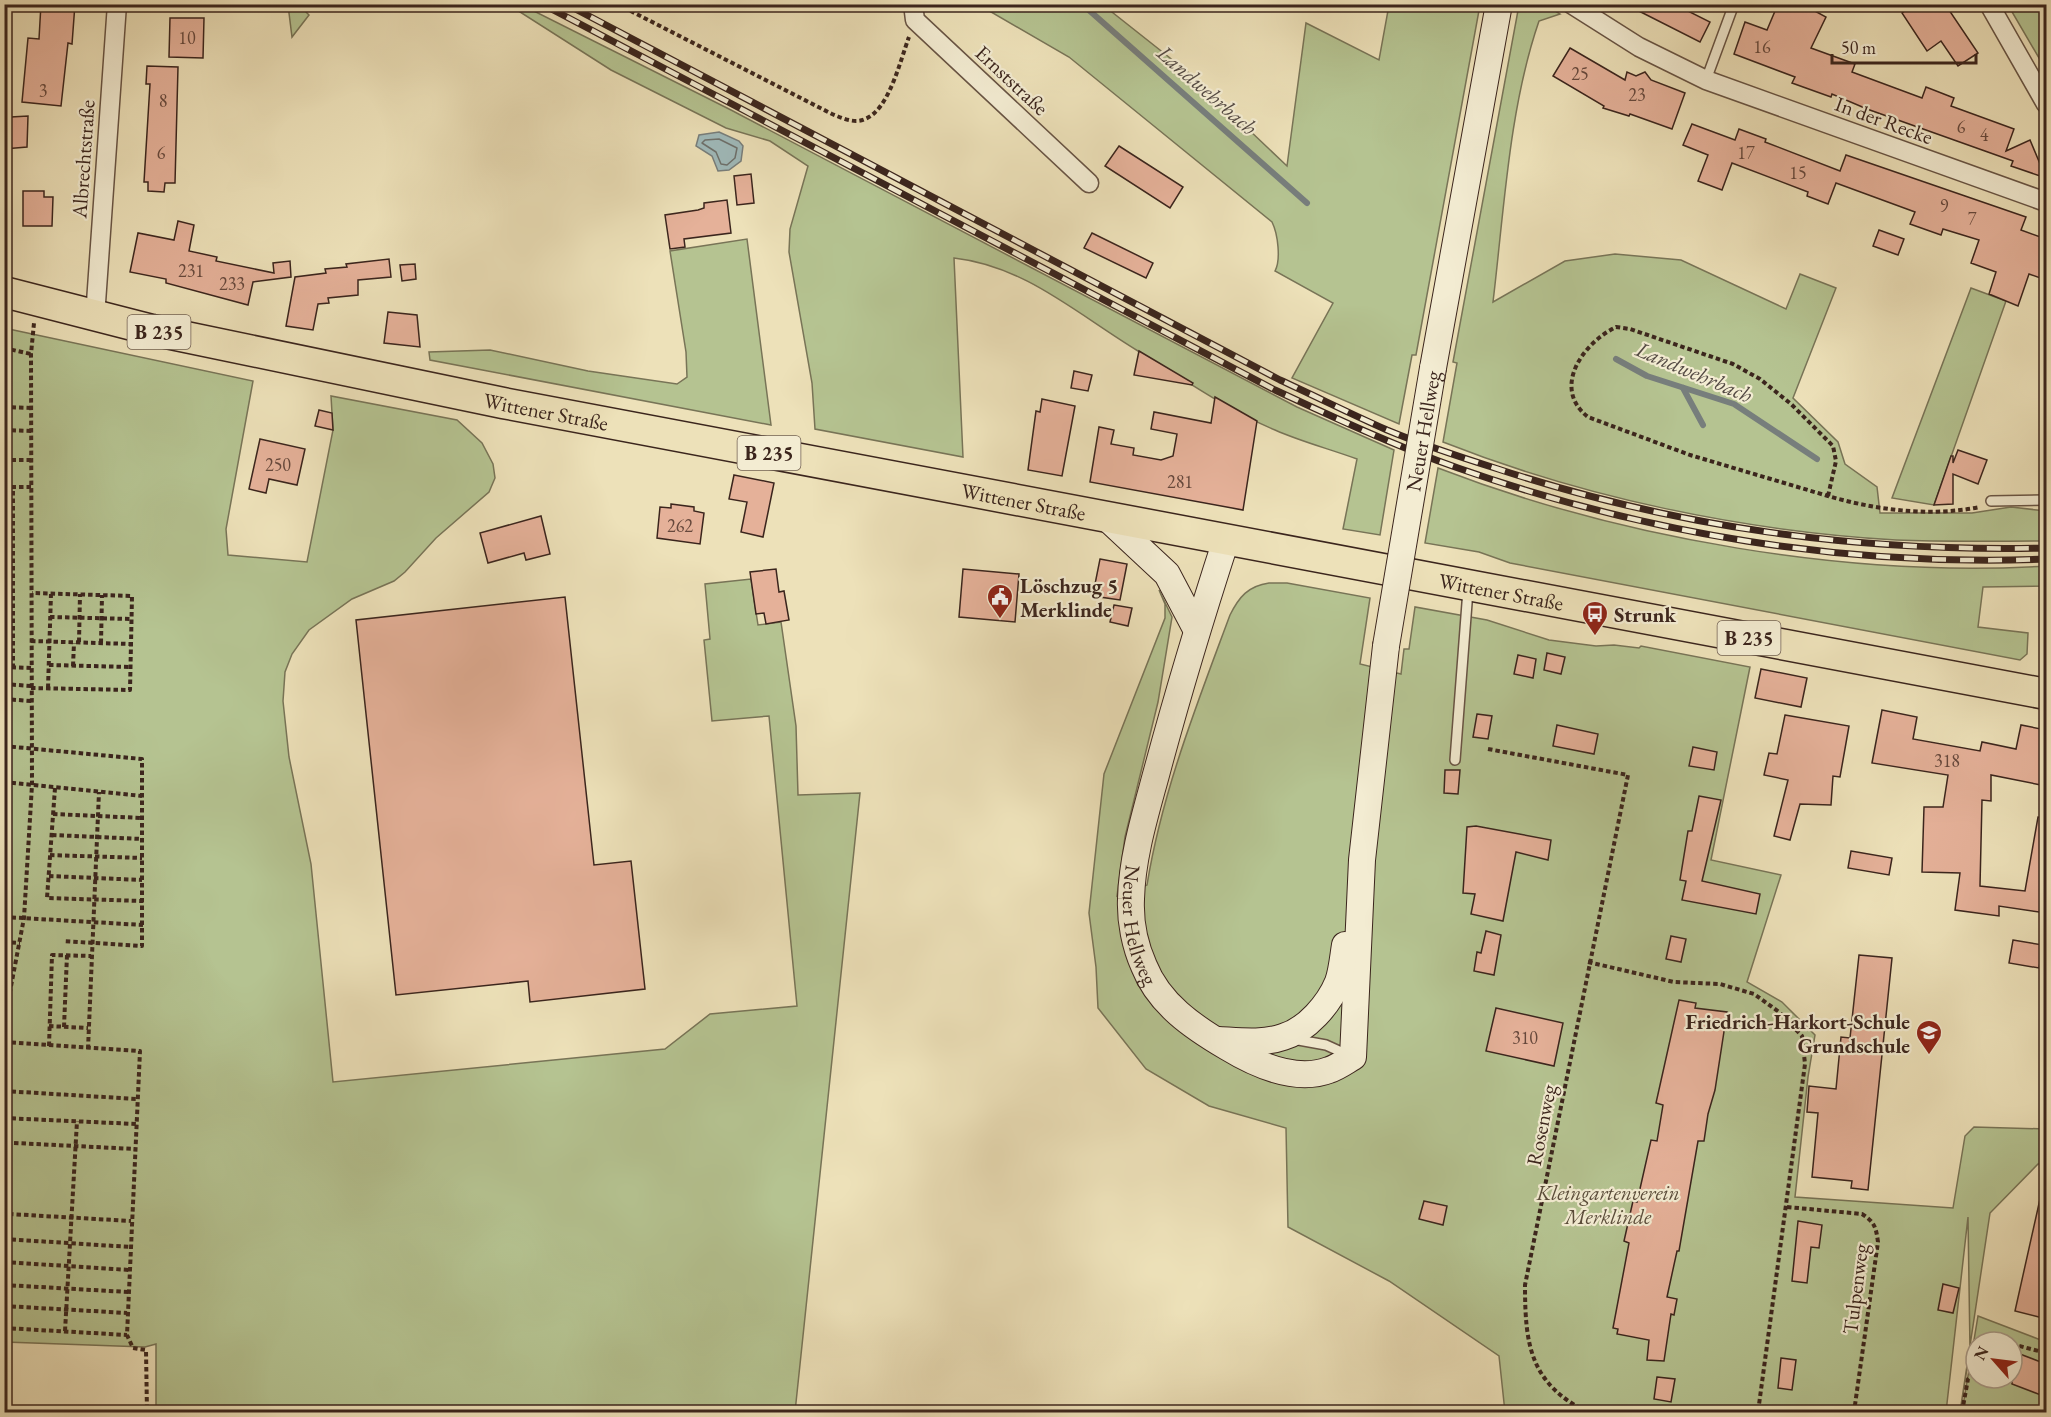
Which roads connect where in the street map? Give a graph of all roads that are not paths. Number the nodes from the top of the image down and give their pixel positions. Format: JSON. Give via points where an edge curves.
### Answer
{"nodes":[{"id":1,"x":117,"y":4,"type":"edge"},
{"id":2,"x":1499,"y":4,"type":"edge"},
{"id":3,"x":1571,"y":4,"type":"edge"},
{"id":4,"x":1734,"y":4,"type":"edge"},
{"id":5,"x":1989,"y":4,"type":"edge"},
{"id":6,"x":914,"y":12,"type":"edge"},
{"id":7,"x":1706,"y":80,"type":"junction"},
{"id":8,"x":2046,"y":104,"type":"edge"},
{"id":9,"x":1089,"y":183,"type":"dead end"},
{"id":10,"x":2046,"y":202,"type":"edge"},
{"id":11,"x":4,"y":292,"type":"edge"},
{"id":12,"x":95,"y":317,"type":"junction"},
{"id":13,"x":2046,"y":500,"type":"edge"},
{"id":14,"x":1991,"y":501,"type":"road end"},
{"id":15,"x":1107,"y":518,"type":"junction"},
{"id":16,"x":1226,"y":540,"type":"junction"},
{"id":17,"x":1468,"y":585,"type":"junction"},
{"id":18,"x":1196,"y":629,"type":"junction"},
{"id":19,"x":2046,"y":694,"type":"edge"},
{"id":20,"x":1455,"y":760,"type":"dead end"},
{"id":21,"x":1362,"y":860,"type":"junction"},
{"id":22,"x":1284,"y":1037,"type":"junction"},
{"id":23,"x":1216,"y":1040,"type":"junction"},
{"id":24,"x":1353,"y":1057,"type":"junction"}],
"edges":[{"from":1,"to":12,"type":"street","name":"Albrechtstraße"},
{"from":2,"to":21,"type":"main road","name":"Neuer Hellweg","bridge":true,"via":[[1386,646]]},
{"from":3,"to":7,"type":"street","name":"In der Recke","via":[[1639,47]]},
{"from":4,"to":7,"type":"lane"},
{"from":5,"to":8,"type":"street"},
{"from":6,"to":9,"type":"street","name":"Ernststraße"},
{"from":7,"to":10,"type":"street","name":"In der Recke"},
{"from":11,"to":12,"type":"main road","name":"Wittener Straße","number":"B 235"},
{"from":12,"to":15,"type":"main road","name":"Wittener Straße","number":"B 235","via":[[491,400]]},
{"from":13,"to":14,"type":"lane"},
{"from":15,"to":16,"type":"main road","name":"Wittener Straße","number":"B 235"},
{"from":15,"to":18,"type":"main road","via":[[1167,574]]},
{"from":16,"to":17,"type":"main road","name":"Wittener Straße","number":"B 235"},
{"from":16,"to":18,"type":"main road","name":"Neuer Hellweg"},
{"from":17,"to":19,"type":"main road","name":"Wittener Straße","number":"B 235"},
{"from":17,"to":20,"type":"lane"},
{"from":18,"to":23,"type":"main road","name":"Neuer Hellweg","via":[[1146,812],[1131,901],[1133,930],[1144,967],[1164,999],[1185,1021]]},
{"from":21,"to":22,"type":"main road","name":"Neuer Hellweg","via":[[1338,981],[1324,1006],[1306,1024]]},
{"from":21,"to":24,"type":"main road","name":"Neuer Hellweg"},
{"from":22,"to":23,"type":"main road","name":"Neuer Hellweg"},
{"from":22,"to":24,"type":"lane","via":[[1326,1045]]},
{"from":23,"to":24,"type":"main road","name":"Neuer Hellweg","via":[[1255,1064],[1302,1074],[1328,1071]]}]}
